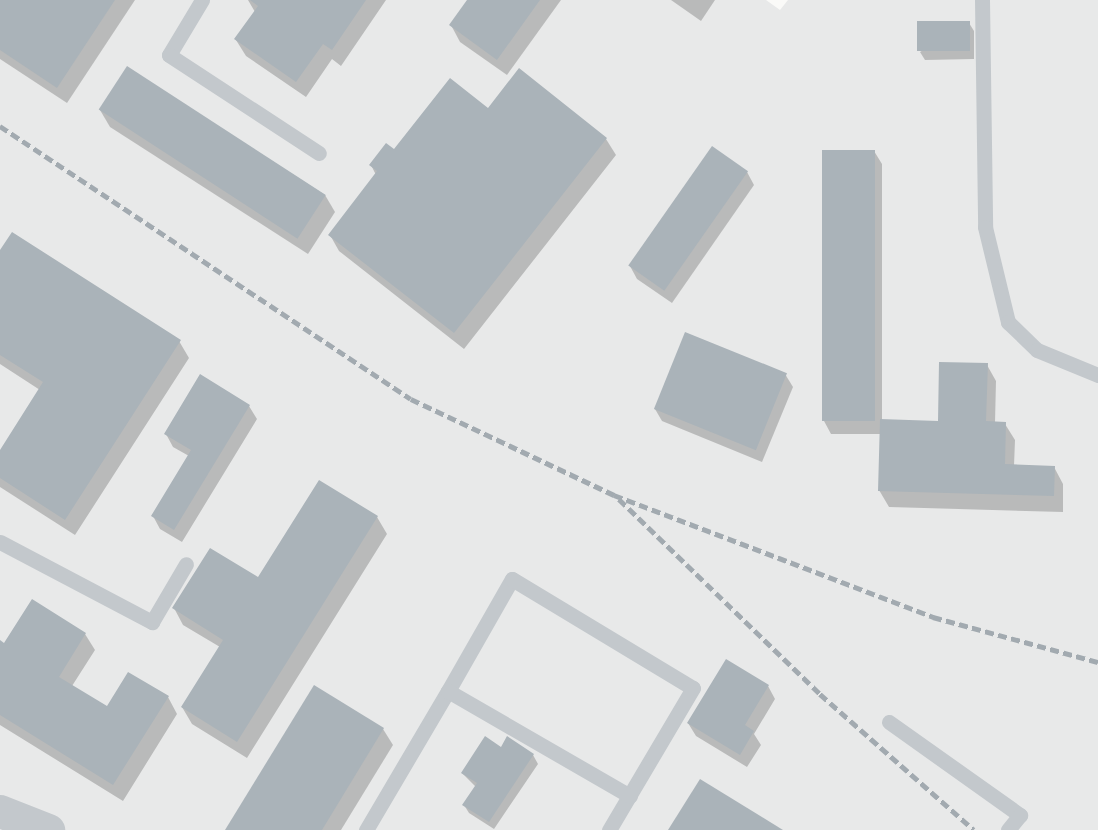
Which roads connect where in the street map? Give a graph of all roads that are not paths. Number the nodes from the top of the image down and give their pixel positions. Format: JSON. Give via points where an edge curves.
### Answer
{"nodes":[{"id":1,"x":202,"y":0,"type":"edge"},
{"id":2,"x":982,"y":0,"type":"edge"},
{"id":3,"x":319,"y":153,"type":"dead end"},
{"id":4,"x":1098,"y":375,"type":"edge"},
{"id":5,"x":0,"y":542,"type":"edge"},
{"id":6,"x":186,"y":564,"type":"dead end"},
{"id":7,"x":448,"y":691,"type":"junction"},
{"id":8,"x":889,"y":722,"type":"dead end"},
{"id":9,"x":630,"y":796,"type":"junction"},
{"id":10,"x":0,"y":812,"type":"edge"},
{"id":11,"x":48,"y":830,"type":"edge"},
{"id":12,"x":366,"y":830,"type":"edge"},
{"id":13,"x":609,"y":830,"type":"edge"},
{"id":14,"x":1008,"y":830,"type":"edge"}],
"edges":[{"from":1,"to":3,"type":"lane","via":[[169,55]]},
{"from":2,"to":4,"type":"lane","via":[[985,227],[1008,322],[1038,350]]},
{"from":5,"to":6,"type":"lane","via":[[152,622]]},
{"from":7,"to":9,"type":"lane"},
{"from":7,"to":9,"type":"lane","via":[[512,579],[693,688]]},
{"from":7,"to":12,"type":"lane"},
{"from":8,"to":14,"type":"lane","via":[[1020,815]]},
{"from":9,"to":13,"type":"lane"},
{"from":10,"to":11,"type":"street"}]}
